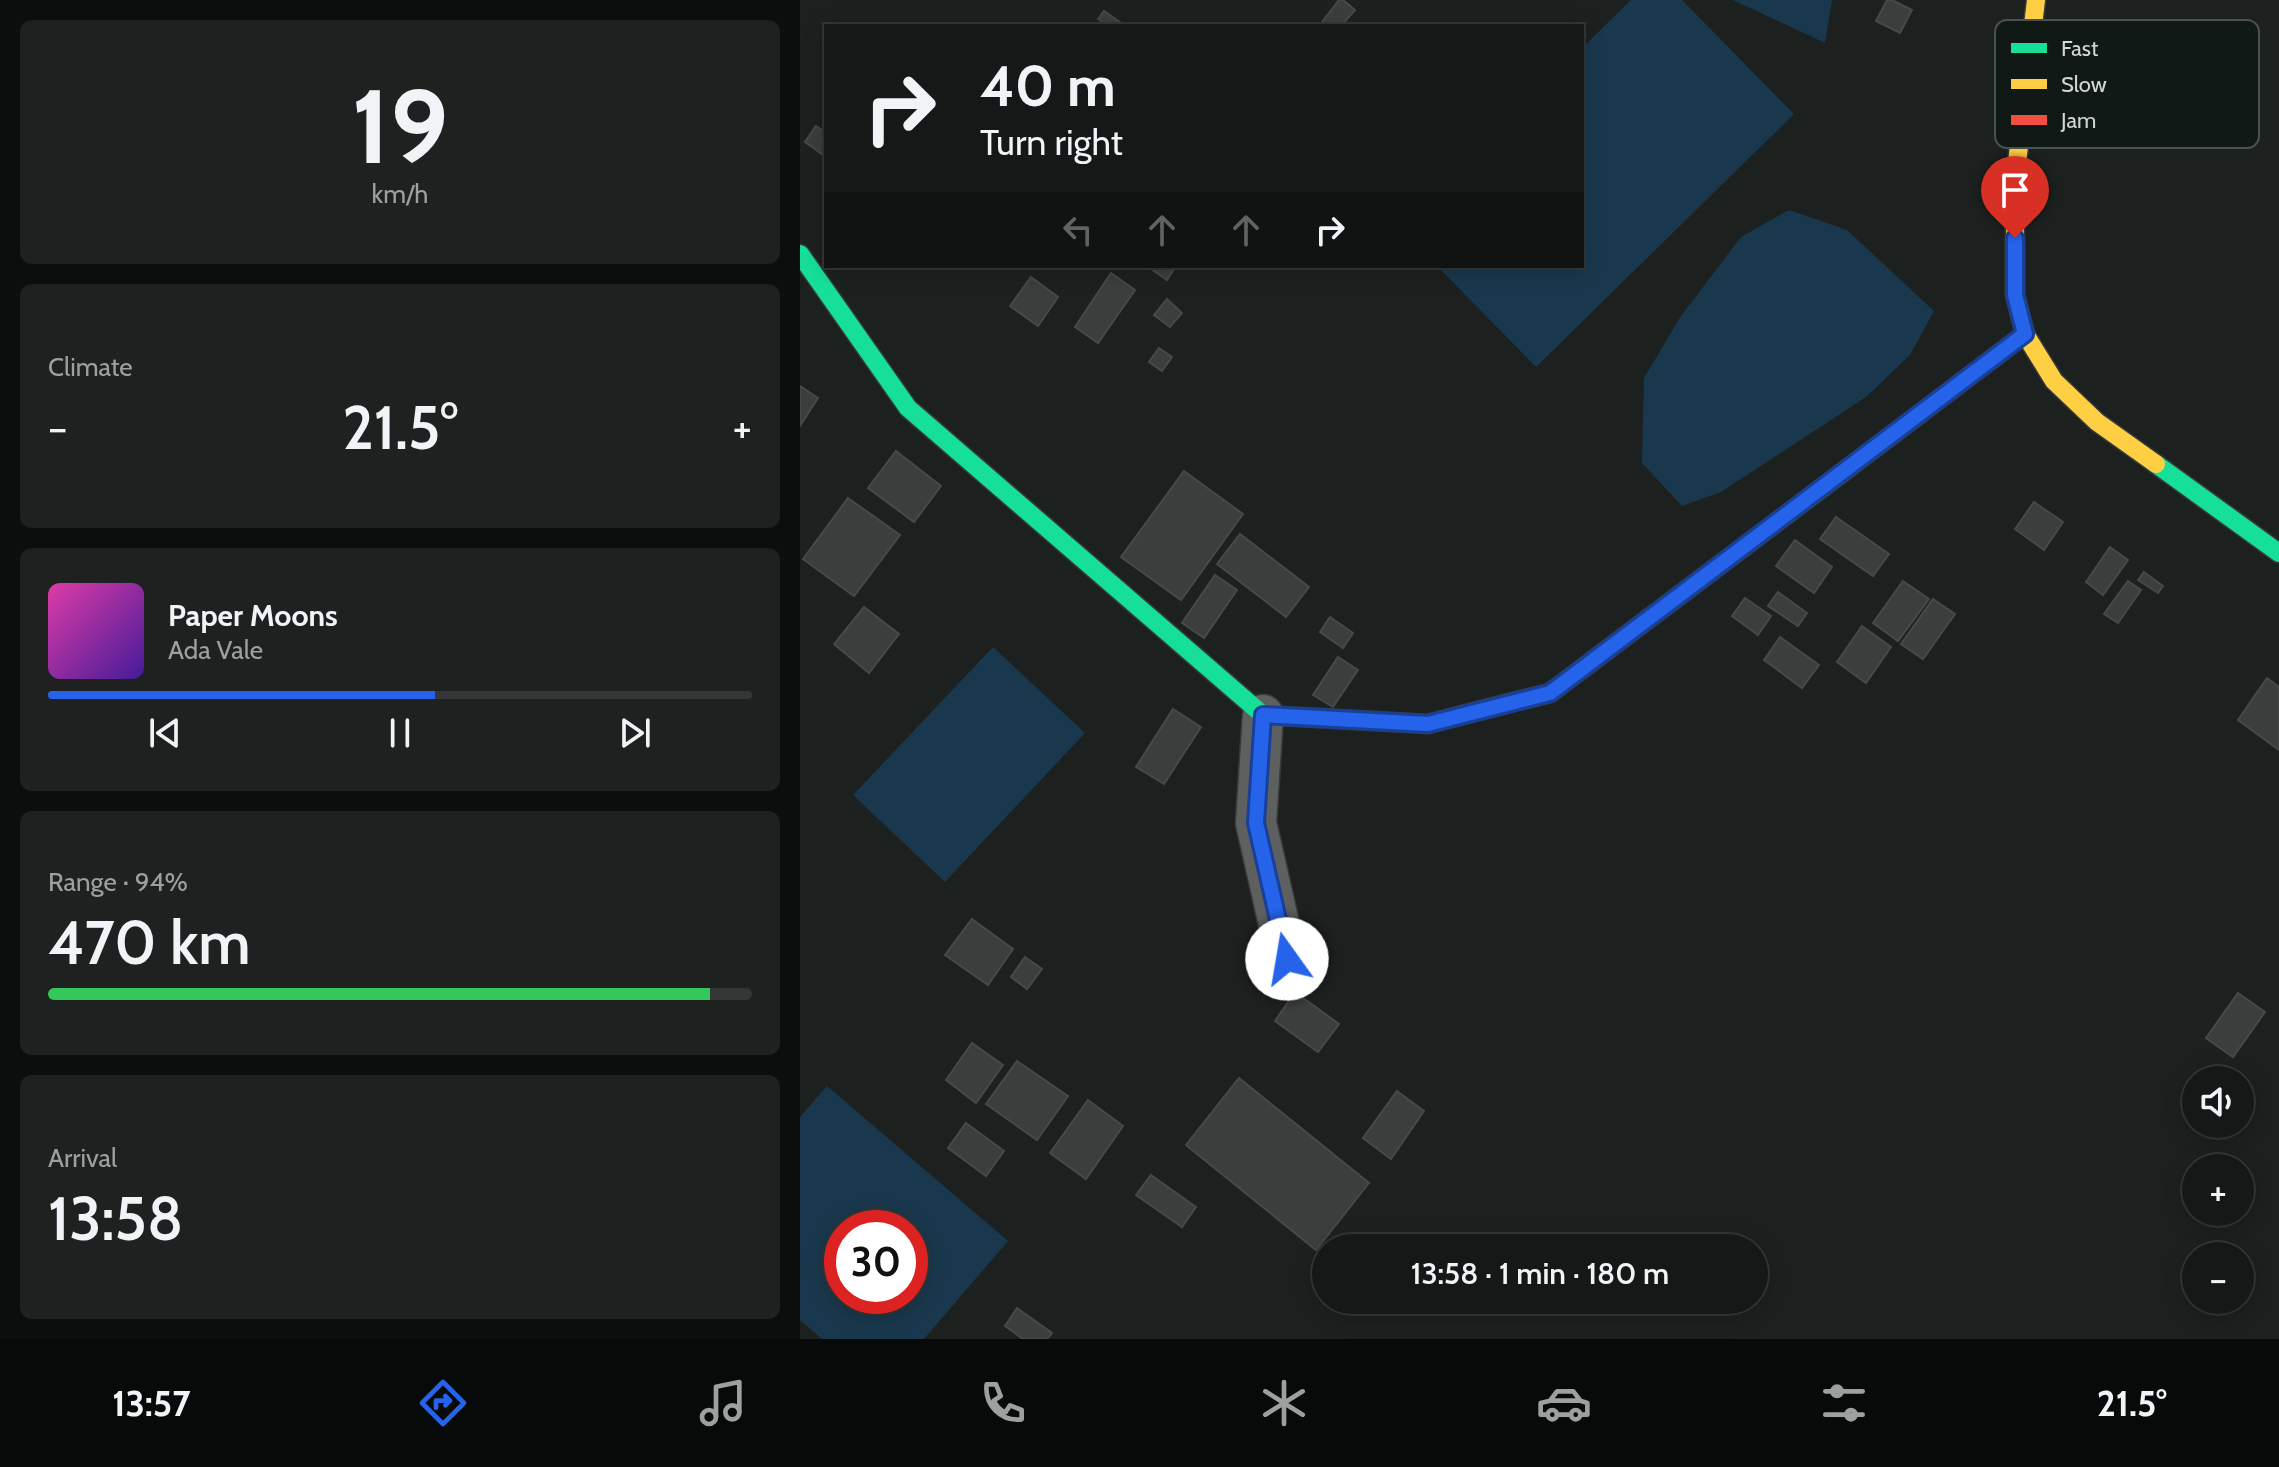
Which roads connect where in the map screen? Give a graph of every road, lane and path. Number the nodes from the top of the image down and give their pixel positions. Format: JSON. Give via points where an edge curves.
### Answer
{"nodes":[{"id":1,"x":2036,"y":0,"type":"edge"},
{"id":2,"x":2034,"y":20,"type":"edge"},
{"id":3,"x":2019,"y":148,"type":"edge"},
{"id":4,"x":800,"y":254,"type":"edge"},
{"id":5,"x":2025,"y":334,"type":"junction"},
{"id":6,"x":2279,"y":553,"type":"edge"},
{"id":7,"x":1263,"y":715,"type":"junction"},
{"id":8,"x":1287,"y":959,"type":"dead end"}],
"edges":[{"from":1,"to":2,"type":"street"},
{"from":3,"to":5,"type":"street","via":[[2015,295]]},
{"from":4,"to":7,"type":"street","via":[[908,408]]},
{"from":5,"to":6,"type":"street","via":[[2054,381],[2097,422]]},
{"from":5,"to":7,"type":"street","via":[[1550,693],[1428,724]]},
{"from":7,"to":8,"type":"street","via":[[1256,823]]}]}
